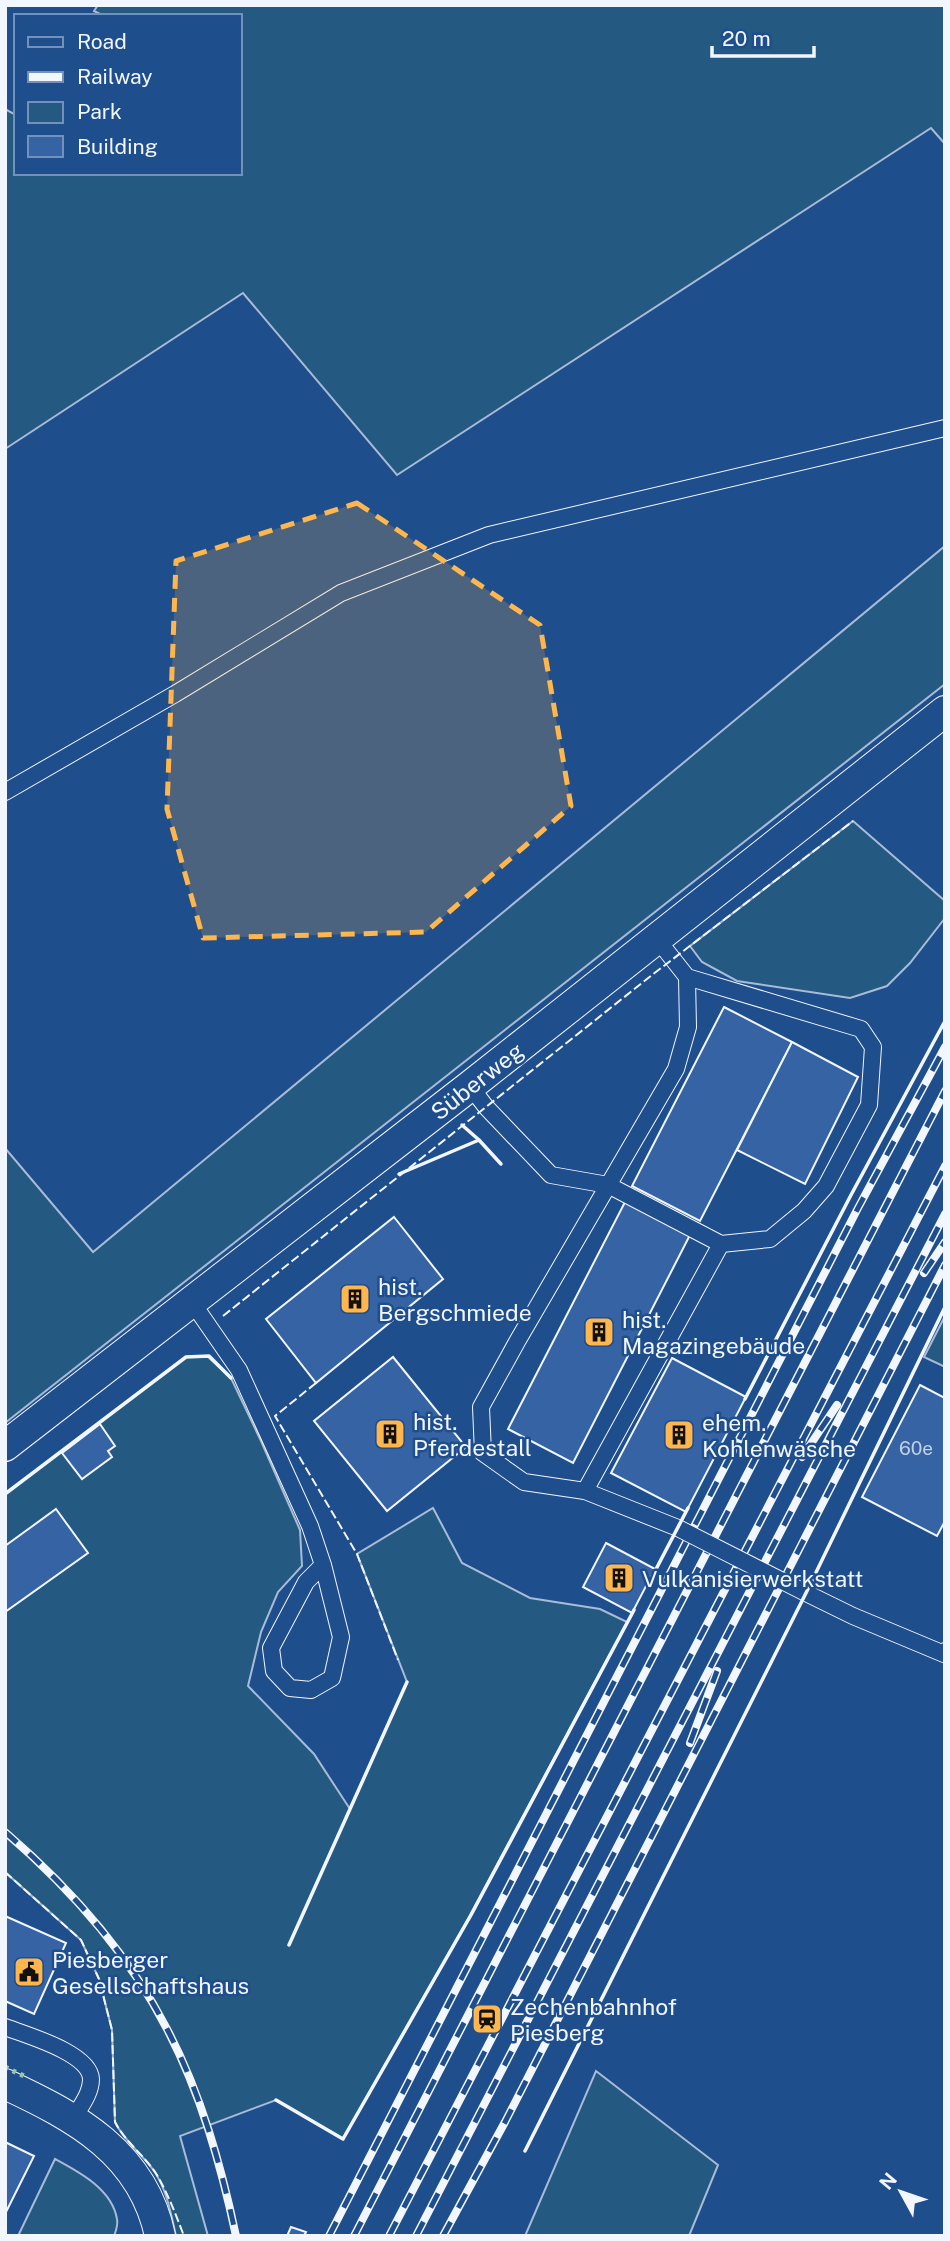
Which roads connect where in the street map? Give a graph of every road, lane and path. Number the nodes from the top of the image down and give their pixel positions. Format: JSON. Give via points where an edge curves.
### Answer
{"nodes":[{"id":1,"x":945,"y":428,"type":"edge"},
{"id":2,"x":945,"y":711,"type":"edge"},
{"id":3,"x":5,"y":792,"type":"edge"},
{"id":4,"x":657,"y":939,"type":"junction"},
{"id":5,"x":687,"y":977,"type":"junction"},
{"id":6,"x":470,"y":1087,"type":"junction"},
{"id":7,"x":608,"y":1185,"type":"junction"},
{"id":8,"x":721,"y":1244,"type":"junction"},
{"id":9,"x":192,"y":1302,"type":"junction"},
{"id":10,"x":5,"y":1447,"type":"edge"},
{"id":11,"x":584,"y":1491,"type":"junction"},
{"id":12,"x":323,"y":1565,"type":"junction"},
{"id":13,"x":945,"y":1651,"type":"edge"},
{"id":14,"x":5,"y":2027,"type":"edge"},
{"id":15,"x":5,"y":2084,"type":"edge"},
{"id":16,"x":73,"y":2119,"type":"junction"},
{"id":17,"x":160,"y":2236,"type":"edge"}],
"edges":[{"from":1,"to":3,"type":"lane","via":[[489,535],[341,593]]},
{"from":2,"to":4,"type":"street","name":"Süberweg"},
{"from":4,"to":5,"type":"lane"},
{"from":4,"to":6,"type":"street","name":"Süberweg"},
{"from":5,"to":7,"type":"lane","via":[[688,1027],[676,1069]]},
{"from":5,"to":8,"type":"lane","via":[[861,1029],[873,1047],[869,1105],[826,1186],[770,1239]]},
{"from":6,"to":7,"type":"lane","via":[[551,1175]]},
{"from":6,"to":9,"type":"street","name":"Süberweg"},
{"from":7,"to":8,"type":"lane"},
{"from":7,"to":11,"type":"lane","via":[[481,1407],[483,1453],[524,1482]]},
{"from":8,"to":11,"type":"lane"},
{"from":9,"to":10,"type":"street","name":"Süberweg"},
{"from":9,"to":12,"type":"lane","via":[[239,1370]]},
{"from":11,"to":13,"type":"lane","bridge":true,"via":[[678,1528],[853,1616]]},
{"from":12,"to":12,"type":"lane","via":[[341,1637],[332,1678],[311,1690],[289,1688],[274,1671],[271,1648],[306,1582]]},
{"from":14,"to":16,"type":"lane","via":[[69,2052],[86,2067],[91,2078],[86,2098]]},
{"from":15,"to":16,"type":"street"},
{"from":16,"to":17,"type":"street","via":[[114,2149],[125,2163],[155,2215]]}]}
